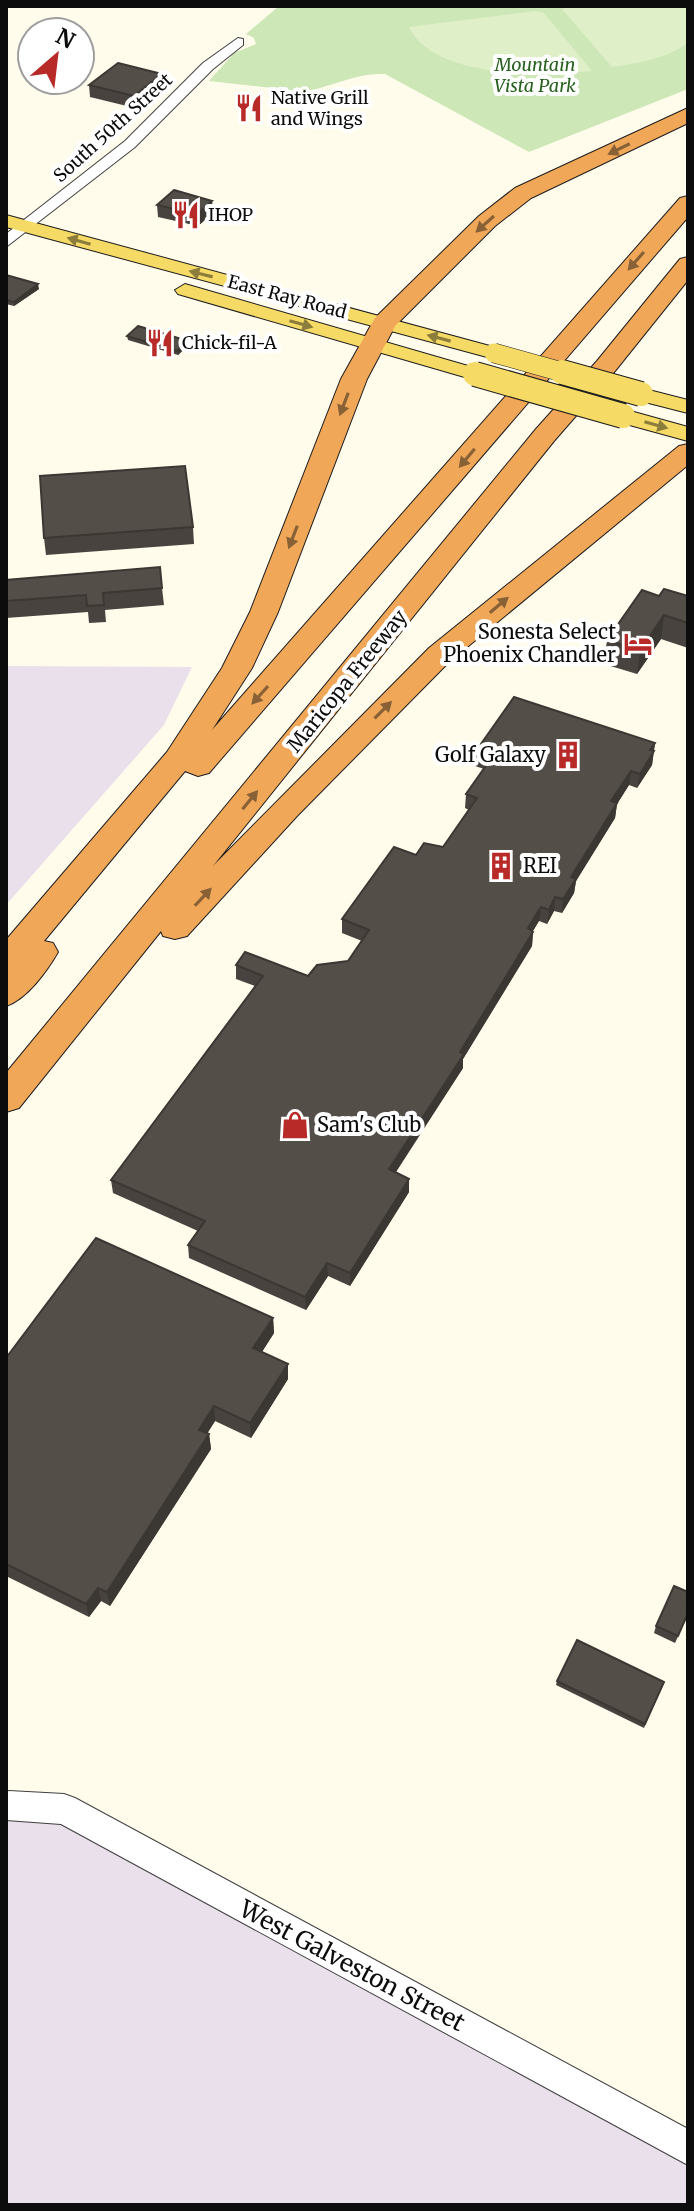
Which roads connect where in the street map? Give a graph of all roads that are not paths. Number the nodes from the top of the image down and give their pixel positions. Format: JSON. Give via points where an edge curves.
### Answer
{"nodes":[{"id":1,"x":238,"y":42,"type":"dead end"},
{"id":2,"x":688,"y":115,"type":"edge"},
{"id":3,"x":688,"y":203,"type":"edge"},
{"id":4,"x":12,"y":236,"type":"edge"},
{"id":5,"x":688,"y":264,"type":"edge"},
{"id":6,"x":378,"y":334,"type":"junction"},
{"id":7,"x":688,"y":407,"type":"edge"},
{"id":8,"x":688,"y":434,"type":"edge"},
{"id":9,"x":688,"y":452,"type":"edge"},
{"id":10,"x":6,"y":963,"type":"edge"},
{"id":11,"x":6,"y":993,"type":"edge"},
{"id":12,"x":6,"y":1098,"type":"edge"},
{"id":13,"x":6,"y":1126,"type":"edge"},
{"id":14,"x":9,"y":1806,"type":"dead end"},
{"id":15,"x":688,"y":2148,"type":"edge"}],
"edges":[{"from":1,"to":4,"type":"street","name":"South 50th Street","via":[[130,144]]},
{"from":2,"to":6,"type":"highway","one_way":true,"via":[[523,193],[487,221]]},
{"from":3,"to":11,"type":"highway","one_way":true},
{"from":4,"to":6,"type":"main road","name":"East Ray Road"},
{"from":12,"to":5,"type":"highway","name":"Maricopa Freeway","one_way":true},
{"from":7,"to":6,"type":"main road","name":"East Ray Road","one_way":true,"bridge":true,"via":[[494,353]]},
{"from":6,"to":8,"type":"main road","name":"East Ray Road","one_way":true,"bridge":true,"via":[[475,374]]},
{"from":6,"to":10,"type":"highway","one_way":true,"via":[[354,379],[264,612],[237,668],[178,759]]},
{"from":13,"to":9,"type":"highway","one_way":true,"via":[[173,929],[439,655]]},
{"from":14,"to":15,"type":"street","name":"West Galveston Street","via":[[64,1809]]}]}
